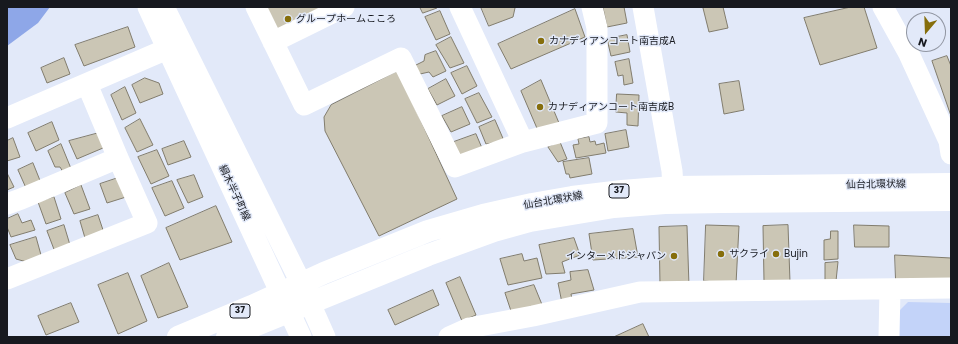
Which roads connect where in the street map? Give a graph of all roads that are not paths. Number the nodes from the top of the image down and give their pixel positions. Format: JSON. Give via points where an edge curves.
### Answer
{"nodes":[{"id":1,"x":148,"y":7,"type":"edge"},
{"id":2,"x":164,"y":7,"type":"edge"},
{"id":3,"x":256,"y":7,"type":"edge"},
{"id":4,"x":344,"y":7,"type":"edge"},
{"id":5,"x":460,"y":7,"type":"edge"},
{"id":6,"x":592,"y":7,"type":"edge"},
{"id":7,"x":643,"y":7,"type":"edge"},
{"id":8,"x":655,"y":7,"type":"edge"},
{"id":9,"x":883,"y":7,"type":"edge"},
{"id":10,"x":273,"y":42,"type":"junction"},
{"id":11,"x":175,"y":46,"type":"junction"},
{"id":12,"x":653,"y":64,"type":"junction"},
{"id":13,"x":87,"y":84,"type":"junction"},
{"id":14,"x":7,"y":118,"type":"edge"},
{"id":15,"x":523,"y":142,"type":"junction"},
{"id":16,"x":951,"y":154,"type":"edge"},
{"id":17,"x":118,"y":158,"type":"junction"},
{"id":18,"x":951,"y":184,"type":"edge"},
{"id":19,"x":673,"y":187,"type":"junction"},
{"id":20,"x":951,"y":200,"type":"edge"},
{"id":21,"x":7,"y":204,"type":"edge"},
{"id":22,"x":7,"y":279,"type":"edge"},
{"id":23,"x":301,"y":284,"type":"junction"},
{"id":24,"x":951,"y":288,"type":"edge"},
{"id":25,"x":890,"y":289,"type":"junction"},
{"id":26,"x":280,"y":293,"type":"junction"},
{"id":27,"x":310,"y":304,"type":"junction"},
{"id":28,"x":289,"y":312,"type":"junction"},
{"id":29,"x":178,"y":337,"type":"edge"},
{"id":30,"x":227,"y":337,"type":"edge"},
{"id":31,"x":301,"y":337,"type":"edge"},
{"id":32,"x":325,"y":337,"type":"edge"},
{"id":33,"x":449,"y":337,"type":"edge"},
{"id":34,"x":889,"y":337,"type":"edge"}],
"edges":[{"from":1,"to":11,"type":"street","name":"綱木半子町線"},
{"from":2,"to":11,"type":"street"},
{"from":3,"to":10,"type":"street"},
{"from":4,"to":10,"type":"street"},
{"from":5,"to":15,"type":"street"},
{"from":6,"to":15,"type":"street","via":[[597,28],[597,123]]},
{"from":7,"to":12,"type":"street"},
{"from":8,"to":12,"type":"street","via":[[658,43]]},
{"from":9,"to":16,"type":"street","via":[[909,54],[949,141]]},
{"from":10,"to":15,"type":"street","via":[[304,105],[401,58],[456,167]]},
{"from":11,"to":13,"type":"street"},
{"from":11,"to":23,"type":"street"},
{"from":11,"to":26,"type":"street","name":"綱木半子町線"},
{"from":12,"to":19,"type":"street"},
{"from":13,"to":14,"type":"street"},
{"from":13,"to":17,"type":"street"},
{"from":17,"to":21,"type":"street"},
{"from":17,"to":22,"type":"street","via":[[148,223]]},
{"from":18,"to":19,"type":"main road","name":"仙台北環状線","number":"37"},
{"from":19,"to":23,"type":"main road","name":"仙台北環状線","number":"37","via":[[572,197],[483,215],[428,231]]},
{"from":20,"to":27,"type":"main road","name":"仙台北環状線","number":"37","via":[[665,203],[573,213],[530,221],[494,232],[428,255]]},
{"from":23,"to":26,"type":"main road","name":"仙台北環状線","number":"37"},
{"from":23,"to":27,"type":"street"},
{"from":24,"to":25,"type":"street"},
{"from":25,"to":33,"type":"street","via":[[640,292],[469,328]]},
{"from":25,"to":34,"type":"street"},
{"from":26,"to":28,"type":"street","name":"綱木半子町線"},
{"from":26,"to":29,"type":"main road","name":"仙台北環状線","number":"37"},
{"from":27,"to":28,"type":"main road","name":"仙台北環状線","number":"37"},
{"from":27,"to":32,"type":"street"},
{"from":28,"to":30,"type":"main road","name":"仙台北環状線","number":"37"},
{"from":28,"to":31,"type":"street","name":"綱木半子町線"}]}
